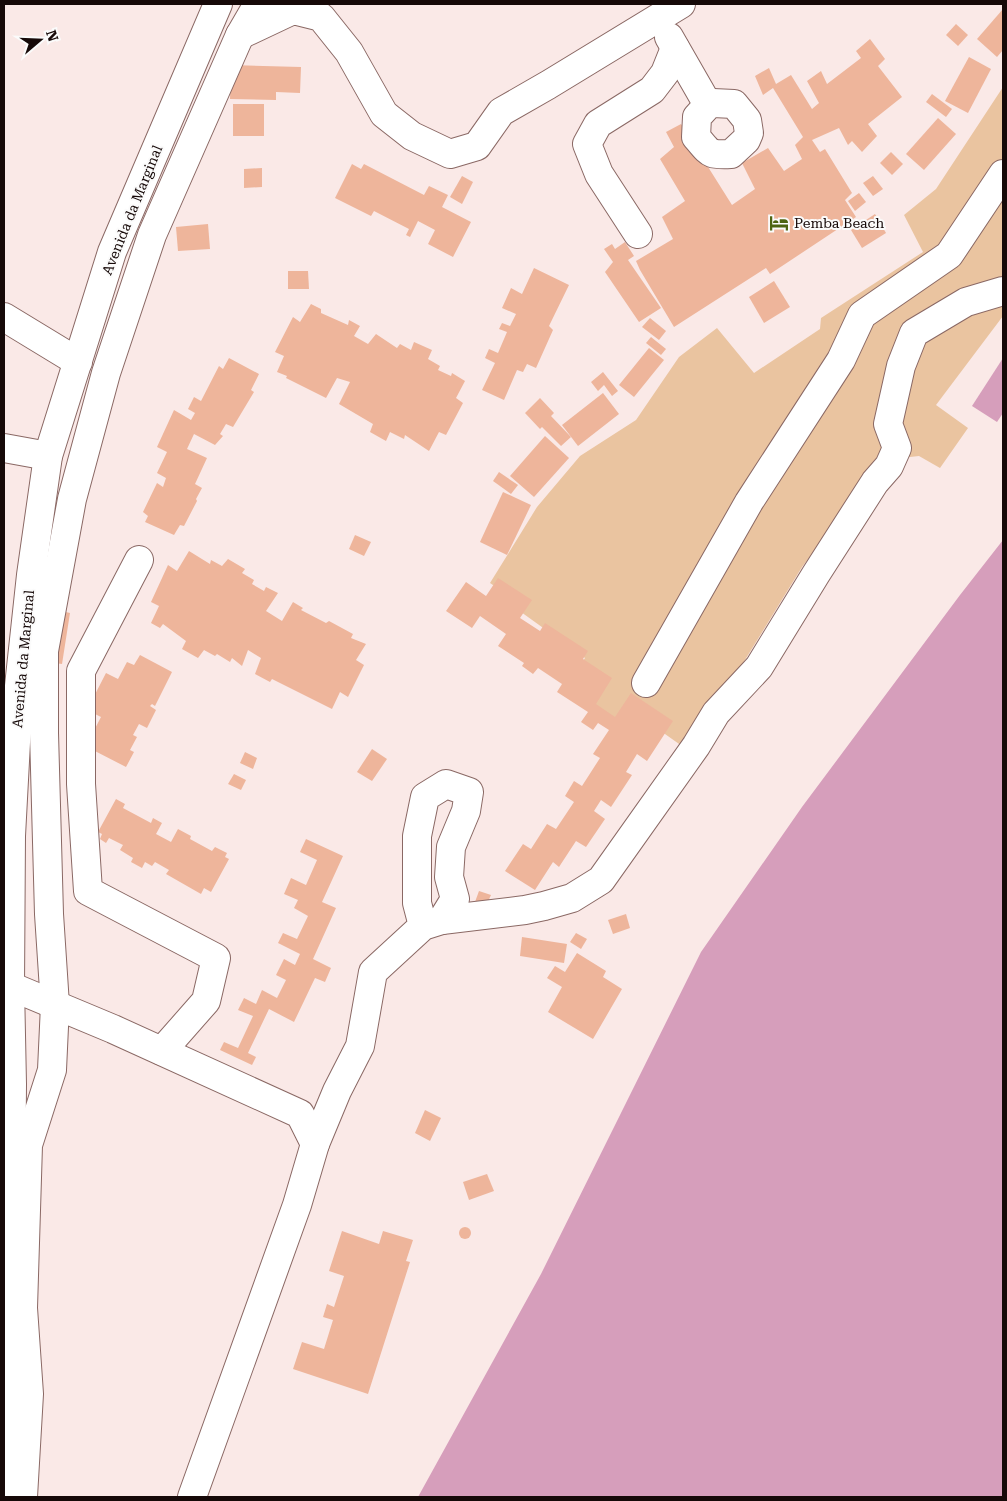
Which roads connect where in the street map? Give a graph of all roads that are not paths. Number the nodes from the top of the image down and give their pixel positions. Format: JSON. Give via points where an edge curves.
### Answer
{"nodes":[{"id":1,"x":218,"y":4,"type":"edge"},
{"id":2,"x":258,"y":4,"type":"edge"},
{"id":3,"x":681,"y":4,"type":"edge"},
{"id":4,"x":653,"y":11,"type":"edge"},
{"id":5,"x":240,"y":35,"type":"junction"},
{"id":6,"x":675,"y":48,"type":"junction"},
{"id":7,"x":708,"y":105,"type":"dead end"},
{"id":8,"x":1003,"y":174,"type":"edge"},
{"id":9,"x":638,"y":234,"type":"dead end"},
{"id":10,"x":1003,"y":291,"type":"edge"},
{"id":11,"x":4,"y":317,"type":"edge"},
{"id":12,"x":78,"y":362,"type":"junction"},
{"id":13,"x":4,"y":448,"type":"edge"},
{"id":14,"x":48,"y":456,"type":"junction"},
{"id":15,"x":139,"y":560,"type":"dead end"},
{"id":16,"x":646,"y":682,"type":"dead end"},
{"id":17,"x":10,"y":986,"type":"junction"},
{"id":18,"x":56,"y":1005,"type":"junction"},
{"id":19,"x":162,"y":1051,"type":"junction"},
{"id":20,"x":315,"y":1144,"type":"junction"},
{"id":21,"x":7,"y":1168,"type":"edge"},
{"id":22,"x":6,"y":1497,"type":"edge"},
{"id":23,"x":23,"y":1497,"type":"edge"},
{"id":24,"x":192,"y":1497,"type":"edge"}],
"edges":[{"from":1,"to":12,"type":"main road","name":"Avenida da Marginal","via":[[112,252]]},
{"from":2,"to":5,"type":"main road"},
{"from":3,"to":4,"type":"main road"},
{"from":4,"to":5,"type":"main road","via":[[501,112],[477,146],[450,154],[412,136],[384,114],[349,52],[321,17],[293,10]]},
{"from":4,"to":6,"type":"main road"},
{"from":5,"to":18,"type":"main road","via":[[152,235],[106,373],[72,499],[44,651],[49,914]]},
{"from":6,"to":7,"type":"main road"},
{"from":6,"to":9,"type":"main road","via":[[665,73],[652,90],[598,124],[587,144],[599,174]]},
{"from":8,"to":16,"type":"main road","via":[[949,255],[862,315],[841,360],[749,502]]},
{"from":10,"to":20,"type":"main road","via":[[966,302],[914,333],[901,366],[888,424],[897,448],[889,466],[875,482],[759,667],[716,713],[601,880],[572,898],[544,906],[432,923],[373,972],[360,1046]]},
{"from":11,"to":12,"type":"main road"},
{"from":12,"to":14,"type":"main road","name":"Avenida da Marginal"},
{"from":13,"to":14,"type":"main road"},
{"from":14,"to":17,"type":"main road","name":"Avenida da Marginal","via":[[19,686],[11,836]]},
{"from":15,"to":19,"type":"main road","via":[[81,671],[81,784],[88,891],[216,958],[206,1001]]},
{"from":17,"to":18,"type":"main road"},
{"from":17,"to":21,"type":"main road","name":"Avenida da Marginal","via":[[12,1084]]},
{"from":18,"to":19,"type":"main road"},
{"from":18,"to":23,"type":"main road","via":[[52,1070],[28,1145],[23,1308],[29,1394]]},
{"from":19,"to":20,"type":"main road","via":[[300,1114]]},
{"from":20,"to":24,"type":"main road","via":[[297,1205]]},
{"from":21,"to":22,"type":"main road","name":"Avenida da Marginal","via":[[10,1358]]}]}
